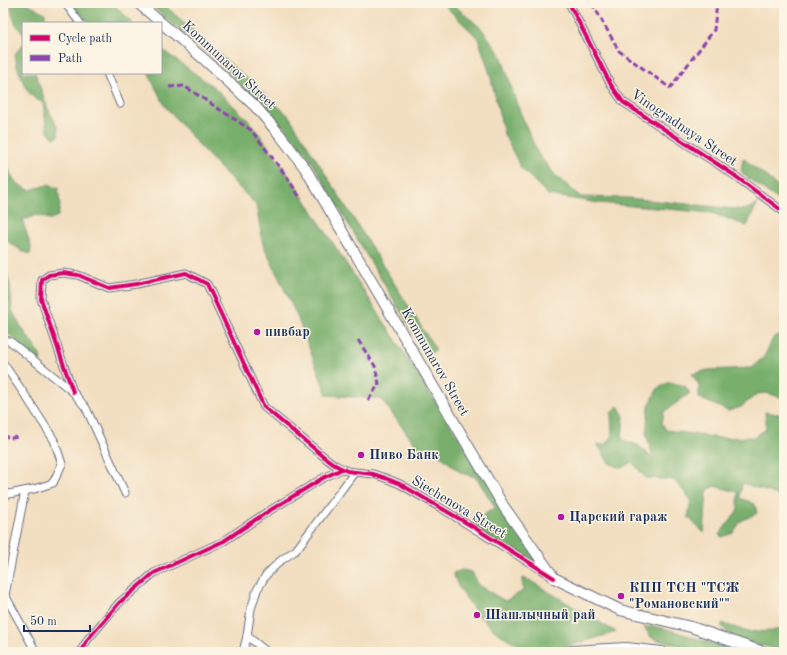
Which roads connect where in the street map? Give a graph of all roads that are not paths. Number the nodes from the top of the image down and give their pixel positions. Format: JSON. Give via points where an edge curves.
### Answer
{"nodes":[{"id":1,"x":66,"y":3,"type":"edge"},
{"id":2,"x":138,"y":3,"type":"edge"},
{"id":3,"x":569,"y":3,"type":"edge"},
{"id":4,"x":79,"y":22,"type":"edge"},
{"id":5,"x":160,"y":22,"type":"edge"},
{"id":6,"x":162,"y":23,"type":"edge"},
{"id":7,"x":107,"y":74,"type":"edge"},
{"id":8,"x":120,"y":104,"type":"dead end"},
{"id":9,"x":784,"y":212,"type":"edge"},
{"id":10,"x":3,"y":338,"type":"edge"},
{"id":11,"x":3,"y":363,"type":"edge"},
{"id":12,"x":72,"y":392,"type":"junction"},
{"id":13,"x":342,"y":469,"type":"junction"},
{"id":14,"x":354,"y":473,"type":"junction"},
{"id":15,"x":25,"y":491,"type":"junction"},
{"id":16,"x":3,"y":493,"type":"edge"},
{"id":17,"x":125,"y":493,"type":"dead end"},
{"id":18,"x":554,"y":578,"type":"junction"},
{"id":19,"x":247,"y":636,"type":"junction"},
{"id":20,"x":36,"y":652,"type":"edge"},
{"id":21,"x":80,"y":652,"type":"edge"},
{"id":22,"x":243,"y":652,"type":"edge"},
{"id":23,"x":267,"y":652,"type":"edge"},
{"id":24,"x":568,"y":652,"type":"edge"},
{"id":25,"x":662,"y":652,"type":"edge"},
{"id":26,"x":763,"y":652,"type":"edge"}],
"edges":[{"from":1,"to":4,"type":"street"},
{"from":2,"to":5,"type":"main road","name":"Kommunarov Street"},
{"from":3,"to":9,"type":"street","name":"Vinogradnaya Street","via":[[610,85],[623,102],[731,172]]},
{"from":6,"to":18,"type":"main road","name":"Kommunarov Street","via":[[255,106],[305,168],[504,507]]},
{"from":7,"to":8,"type":"street"},
{"from":10,"to":12,"type":"street"},
{"from":11,"to":15,"type":"street","via":[[54,440],[62,464],[53,483]]},
{"from":12,"to":13,"type":"street","name":"Siechenova Street","via":[[41,299],[42,280],[49,275],[63,273],[78,275],[108,288],[186,273],[207,284],[264,407]]},
{"from":12,"to":17,"type":"street","via":[[86,408]]},
{"from":13,"to":14,"type":"street","name":"Siechenova Street"},
{"from":13,"to":21,"type":"street","via":[[323,478],[224,541],[154,573],[119,603],[88,638]]},
{"from":14,"to":18,"type":"street","name":"Siechenova Street","via":[[372,474],[400,484]]},
{"from":14,"to":19,"type":"street","via":[[296,550],[266,575],[257,590],[251,609]]},
{"from":15,"to":16,"type":"street"},
{"from":15,"to":20,"type":"street","via":[[5,595]]},
{"from":18,"to":26,"type":"main road","name":"Kommunarov Street","via":[[620,610],[691,627]]},
{"from":19,"to":22,"type":"street"},
{"from":19,"to":23,"type":"street"},
{"from":24,"to":25,"type":"main road","via":[[626,648]]}]}
